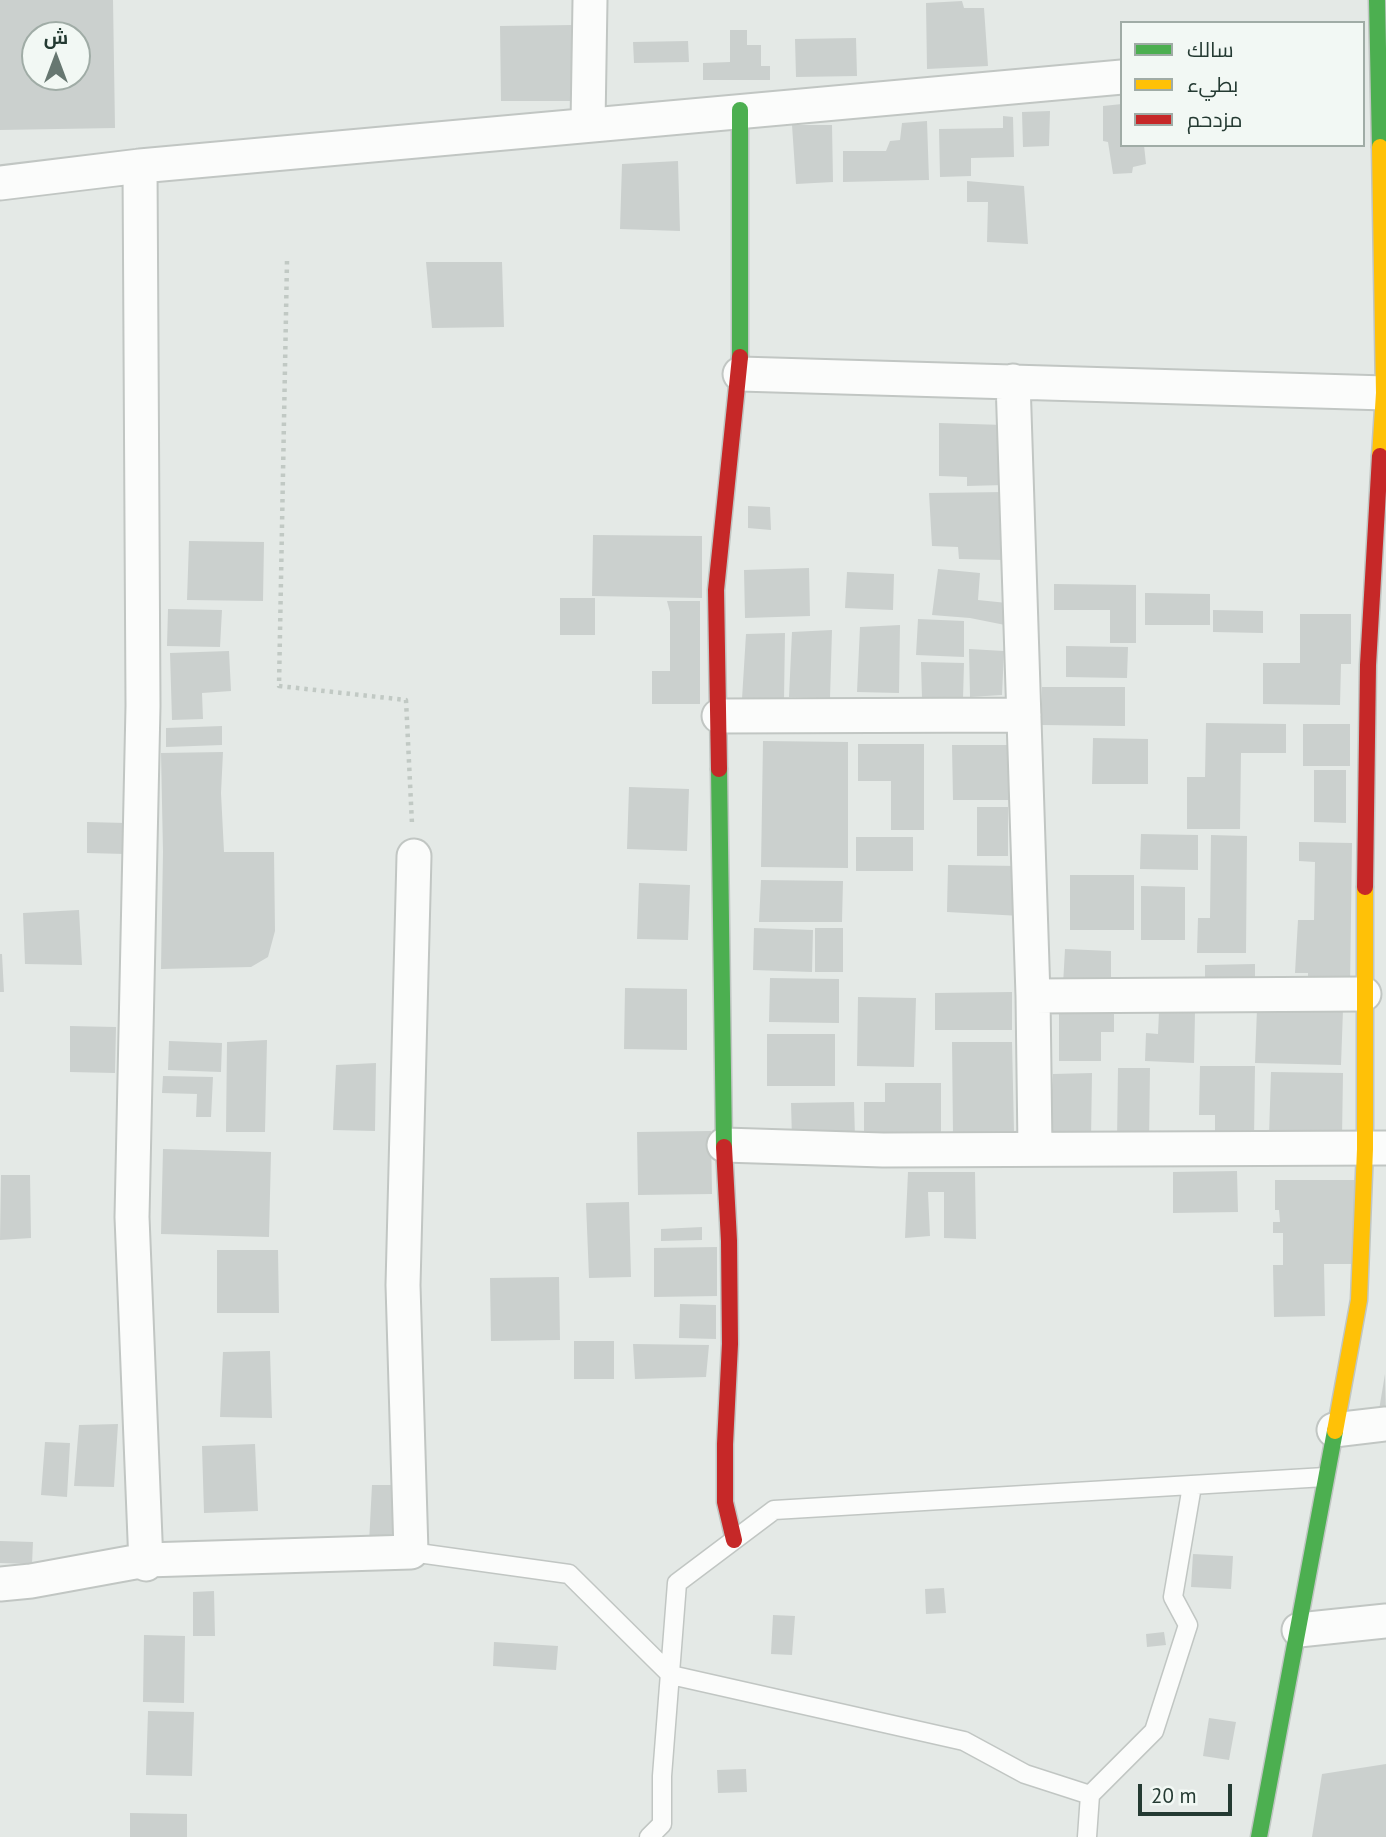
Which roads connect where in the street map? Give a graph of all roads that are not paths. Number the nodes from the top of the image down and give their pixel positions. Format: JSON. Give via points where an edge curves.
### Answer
{"nodes":[{"id":1,"x":590,"y":0,"type":"edge"},
{"id":2,"x":1377,"y":0,"type":"edge"},
{"id":3,"x":1376,"y":55,"type":"edge"},
{"id":4,"x":1120,"y":77,"type":"edge"},
{"id":5,"x":740,"y":110,"type":"junction"},
{"id":6,"x":588,"y":124,"type":"junction"},
{"id":7,"x":140,"y":166,"type":"junction"},
{"id":8,"x":0,"y":183,"type":"edge"},
{"id":9,"x":740,"y":374,"type":"junction"},
{"id":10,"x":1013,"y":381,"type":"junction"},
{"id":11,"x":1385,"y":393,"type":"edge"},
{"id":12,"x":1377,"y":665,"type":"edge"},
{"id":13,"x":1024,"y":715,"type":"junction"},
{"id":14,"x":719,"y":716,"type":"junction"},
{"id":15,"x":414,"y":856,"type":"road end"},
{"id":16,"x":1376,"y":918,"type":"edge"},
{"id":17,"x":1364,"y":994,"type":"junction"},
{"id":18,"x":1033,"y":996,"type":"junction"},
{"id":19,"x":724,"y":1145,"type":"junction"},
{"id":20,"x":1035,"y":1148,"type":"junction"},
{"id":21,"x":1375,"y":1149,"type":"edge"},
{"id":22,"x":1386,"y":1424,"type":"edge"},
{"id":23,"x":1334,"y":1430,"type":"junction"},
{"id":24,"x":1325,"y":1477,"type":"junction"},
{"id":25,"x":1192,"y":1486,"type":"junction"},
{"id":26,"x":734,"y":1540,"type":"junction"},
{"id":27,"x":411,"y":1552,"type":"junction"},
{"id":28,"x":146,"y":1562,"type":"junction"},
{"id":29,"x":0,"y":1584,"type":"edge"},
{"id":30,"x":1386,"y":1621,"type":"edge"},
{"id":31,"x":1299,"y":1630,"type":"junction"},
{"id":32,"x":671,"y":1675,"type":"junction"},
{"id":33,"x":1090,"y":1795,"type":"junction"},
{"id":34,"x":649,"y":1837,"type":"edge"},
{"id":35,"x":1087,"y":1837,"type":"edge"},
{"id":36,"x":1259,"y":1837,"type":"edge"}],
"edges":[{"from":1,"to":6,"type":"street"},
{"from":2,"to":3,"type":"street"},
{"from":3,"to":11,"type":"street"},
{"from":4,"to":5,"type":"street"},
{"from":5,"to":6,"type":"street"},
{"from":5,"to":9,"type":"street"},
{"from":6,"to":7,"type":"street"},
{"from":7,"to":8,"type":"street"},
{"from":7,"to":28,"type":"street","via":[[144,706],[132,1217]]},
{"from":9,"to":10,"type":"street"},
{"from":9,"to":14,"type":"street","via":[[716,590]]},
{"from":10,"to":11,"type":"street"},
{"from":10,"to":13,"type":"street"},
{"from":11,"to":12,"type":"street"},
{"from":12,"to":16,"type":"street"},
{"from":13,"to":14,"type":"street"},
{"from":13,"to":18,"type":"street"},
{"from":14,"to":19,"type":"street"},
{"from":15,"to":27,"type":"street","via":[[403,1285]]},
{"from":16,"to":17,"type":"street"},
{"from":17,"to":18,"type":"street"},
{"from":17,"to":21,"type":"street"},
{"from":18,"to":20,"type":"street"},
{"from":19,"to":20,"type":"street"},
{"from":19,"to":26,"type":"street","via":[[730,1343],[725,1502]]},
{"from":20,"to":21,"type":"street"},
{"from":21,"to":23,"type":"street","via":[[1359,1300]]},
{"from":22,"to":23,"type":"street"},
{"from":23,"to":24,"type":"street"},
{"from":24,"to":25,"type":"lane"},
{"from":24,"to":31,"type":"street"},
{"from":25,"to":26,"type":"lane","via":[[774,1510]]},
{"from":25,"to":33,"type":"lane","via":[[1172,1597],[1188,1625],[1163,1705],[1154,1731]]},
{"from":26,"to":32,"type":"lane","via":[[677,1583]]},
{"from":27,"to":28,"type":"street"},
{"from":27,"to":32,"type":"lane","via":[[569,1574]]},
{"from":28,"to":29,"type":"street"},
{"from":30,"to":31,"type":"street"},
{"from":31,"to":36,"type":"street"},
{"from":32,"to":33,"type":"lane","via":[[964,1741],[1025,1774]]},
{"from":32,"to":34,"type":"lane","via":[[663,1824]]},
{"from":33,"to":35,"type":"lane"}]}
